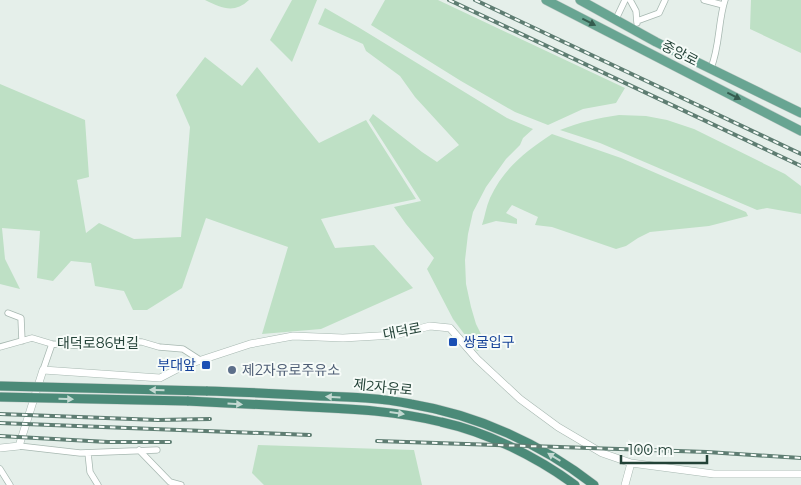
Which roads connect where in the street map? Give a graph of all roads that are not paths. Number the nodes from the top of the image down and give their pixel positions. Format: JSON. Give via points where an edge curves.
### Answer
{"nodes":[{"id":1,"x":546,"y":0,"type":"edge"},
{"id":2,"x":580,"y":0,"type":"edge"},
{"id":3,"x":625,"y":0,"type":"edge"},
{"id":4,"x":630,"y":0,"type":"edge"},
{"id":5,"x":665,"y":0,"type":"edge"},
{"id":6,"x":704,"y":0,"type":"edge"},
{"id":7,"x":724,"y":3,"type":"edge"},
{"id":8,"x":616,"y":19,"type":"junction"},
{"id":9,"x":636,"y":26,"type":"junction"},
{"id":10,"x":711,"y":68,"type":"junction"},
{"id":11,"x":801,"y":113,"type":"edge"},
{"id":12,"x":801,"y":131,"type":"edge"},
{"id":13,"x":8,"y":313,"type":"dead end"},
{"id":14,"x":22,"y":341,"type":"junction"},
{"id":15,"x":52,"y":344,"type":"junction"},
{"id":16,"x":0,"y":347,"type":"edge"},
{"id":17,"x":200,"y":360,"type":"junction"},
{"id":18,"x":43,"y":370,"type":"junction"},
{"id":19,"x":0,"y":386,"type":"edge"},
{"id":20,"x":0,"y":397,"type":"edge"},
{"id":21,"x":19,"y":446,"type":"junction"},
{"id":22,"x":0,"y":448,"type":"edge"},
{"id":23,"x":139,"y":450,"type":"junction"},
{"id":24,"x":157,"y":450,"type":"dead end"},
{"id":25,"x":88,"y":453,"type":"junction"},
{"id":26,"x":631,"y":463,"type":"junction"},
{"id":27,"x":0,"y":469,"type":"edge"},
{"id":28,"x":801,"y":474,"type":"edge"},
{"id":29,"x":10,"y":485,"type":"edge"},
{"id":30,"x":98,"y":485,"type":"edge"},
{"id":31,"x":181,"y":485,"type":"edge"},
{"id":32,"x":575,"y":485,"type":"edge"},
{"id":33,"x":594,"y":485,"type":"edge"},
{"id":34,"x":624,"y":485,"type":"edge"}],
"edges":[{"from":1,"to":12,"type":"main road","name":"중앙로","one_way":true},
{"from":2,"to":8,"type":"main road","name":"중앙로"},
{"from":3,"to":8,"type":"street"},
{"from":4,"to":9,"type":"street","via":[[636,11]]},
{"from":5,"to":9,"type":"street","via":[[659,13]]},
{"from":6,"to":7,"type":"street"},
{"from":7,"to":10,"type":"street","name":"중앙로"},
{"from":8,"to":9,"type":"main road","name":"중앙로"},
{"from":9,"to":10,"type":"main road","name":"중앙로","via":[[656,42]]},
{"from":10,"to":11,"type":"main road","name":"중앙로"},
{"from":13,"to":14,"type":"street","via":[[21,318]]},
{"from":14,"to":15,"type":"street","name":"대덕로86번길","via":[[32,338]]},
{"from":14,"to":16,"type":"street","name":"대덕로86번길"},
{"from":15,"to":17,"type":"street","name":"대덕로86번길","via":[[86,346],[106,341],[142,342],[183,349]]},
{"from":15,"to":18,"type":"street"},
{"from":17,"to":18,"type":"street","name":"대덕로","via":[[160,378]]},
{"from":17,"to":26,"type":"street","name":"대덕로","via":[[250,344],[293,336],[343,338],[395,335],[430,326],[450,328],[477,359],[520,399],[602,453]]},
{"from":18,"to":21,"type":"street"},
{"from":33,"to":19,"type":"highway","name":"제2자유로","one_way":true,"bridge":true,"via":[[577,471],[519,438],[487,424],[412,404],[377,399],[206,391]]},
{"from":20,"to":32,"type":"highway","name":"제2자유로","one_way":true,"bridge":true,"via":[[186,401],[374,410],[407,415],[467,429],[522,452]]},
{"from":21,"to":22,"type":"street"},
{"from":21,"to":25,"type":"street"},
{"from":23,"to":24,"type":"street"},
{"from":23,"to":25,"type":"street"},
{"from":23,"to":31,"type":"street","via":[[170,482]]},
{"from":25,"to":30,"type":"street","via":[[90,472]]},
{"from":26,"to":28,"type":"street","name":"대덕로","via":[[714,474]]},
{"from":26,"to":34,"type":"street"},
{"from":27,"to":29,"type":"street"}]}
